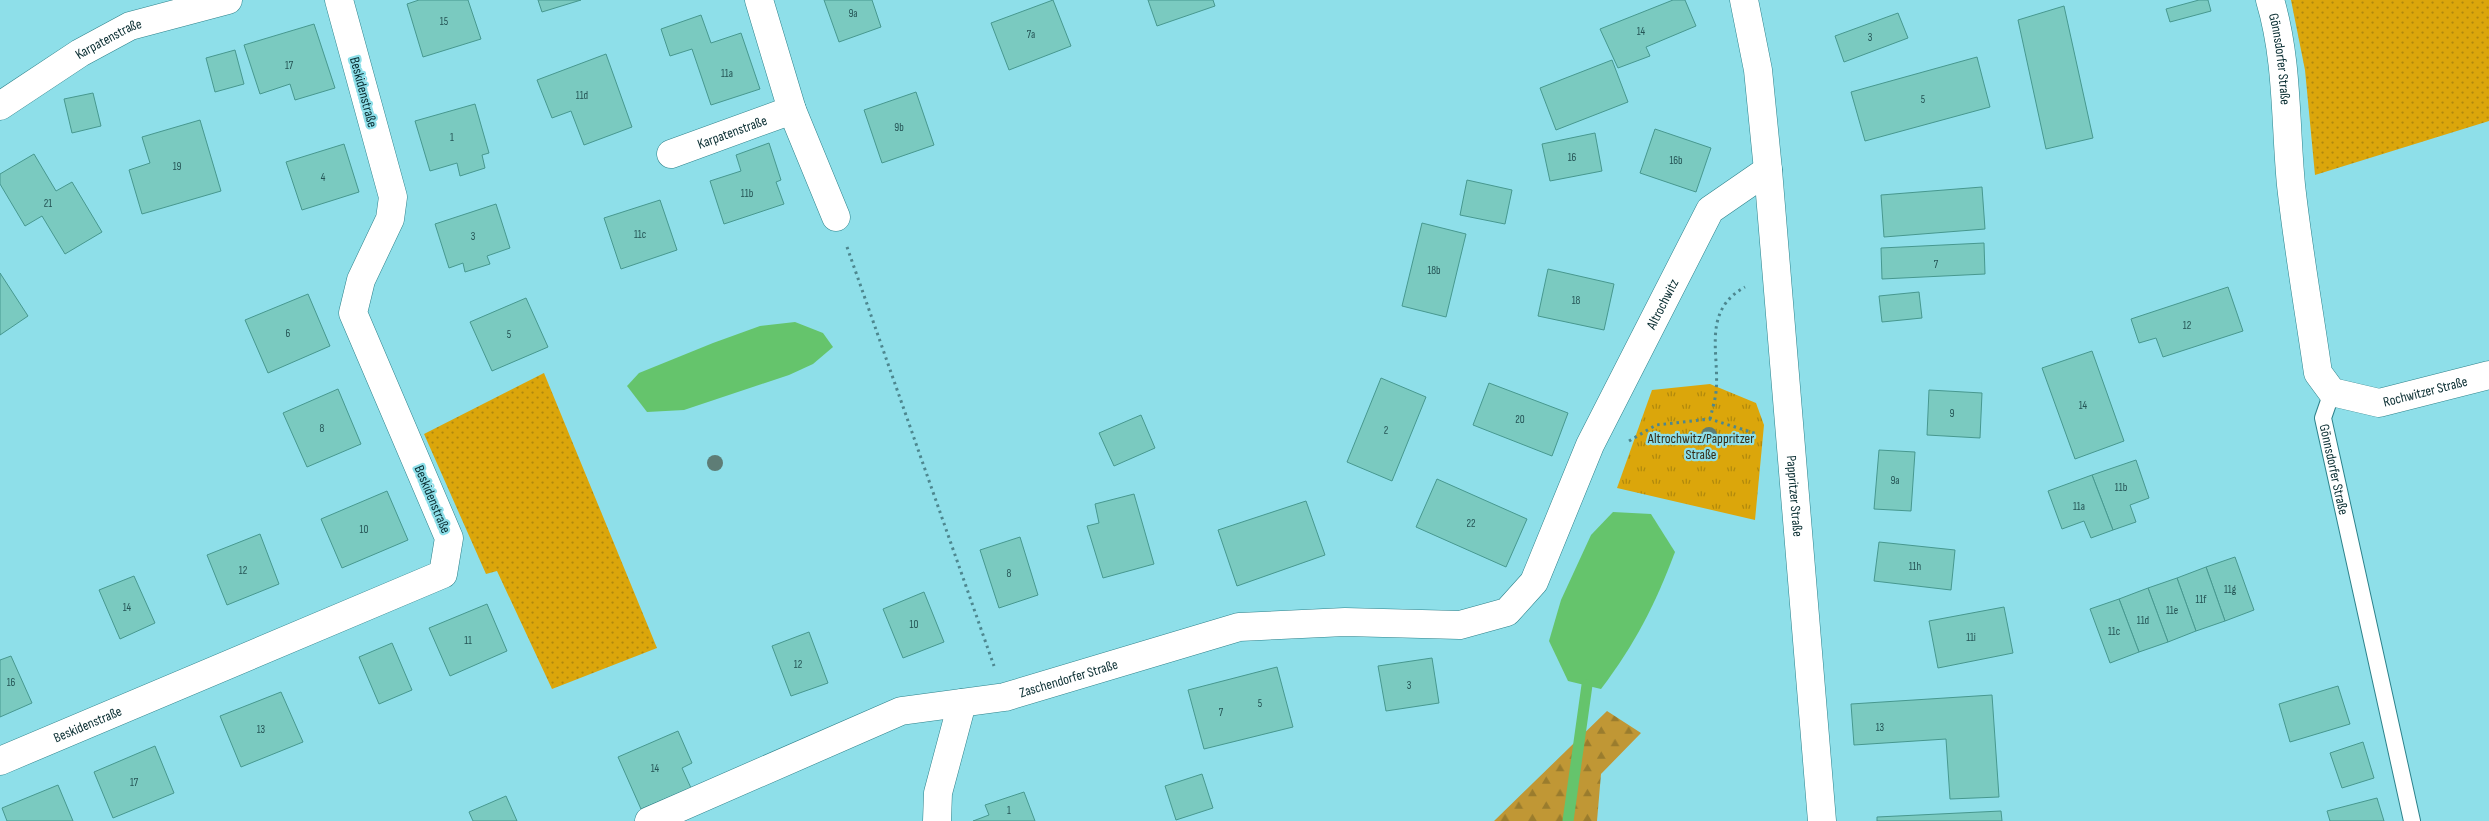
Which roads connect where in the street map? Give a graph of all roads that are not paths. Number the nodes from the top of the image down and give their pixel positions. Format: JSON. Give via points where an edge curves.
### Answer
{"nodes":[{"id":1,"x":228,"y":0,"type":"edge"},
{"id":2,"x":340,"y":0,"type":"edge"},
{"id":3,"x":759,"y":0,"type":"edge"},
{"id":4,"x":1744,"y":0,"type":"edge"},
{"id":5,"x":2270,"y":0,"type":"edge"},
{"id":6,"x":0,"y":106,"type":"edge"},
{"id":7,"x":792,"y":110,"type":"junction"},
{"id":8,"x":671,"y":154,"type":"dead end"},
{"id":9,"x":1768,"y":170,"type":"junction"},
{"id":10,"x":836,"y":217,"type":"road end"},
{"id":11,"x":2489,"y":375,"type":"edge"},
{"id":12,"x":2332,"y":392,"type":"junction"},
{"id":13,"x":1506,"y":612,"type":"joint"},
{"id":14,"x":962,"y":702,"type":"junction"},
{"id":15,"x":0,"y":760,"type":"edge"},
{"id":16,"x":649,"y":821,"type":"edge"},
{"id":17,"x":937,"y":821,"type":"edge"},
{"id":18,"x":1822,"y":821,"type":"edge"},
{"id":19,"x":2412,"y":821,"type":"edge"}],
"edges":[{"from":1,"to":6,"type":"street","name":"Karpatenstraße","via":[[130,26],[80,53]]},
{"from":2,"to":15,"type":"street","name":"Beskidenstraße","via":[[393,197],[390,219],[361,280],[353,313],[450,538],[444,574]]},
{"from":3,"to":7,"type":"street"},
{"from":4,"to":9,"type":"street","via":[[1758,70]]},
{"from":5,"to":12,"type":"street","name":"Gönnsdorfer Straße","via":[[2284,70],[2291,184],[2318,373]]},
{"from":7,"to":8,"type":"street","name":"Karpatenstraße"},
{"from":7,"to":10,"type":"street"},
{"from":9,"to":13,"type":"street","name":"Altrochwitz","via":[[1710,210],[1590,444],[1534,582]]},
{"from":9,"to":18,"type":"street","name":"Pappritzer Straße"},
{"from":11,"to":12,"type":"street","name":"Rochwitzer Straße","via":[[2379,402]]},
{"from":12,"to":19,"type":"lane","name":"Gönnsdorfer Straße","via":[[2322,418]]},
{"from":13,"to":14,"type":"street","name":"Zaschendorfer Straße","via":[[1460,625],[1345,622],[1239,627],[1005,697]]},
{"from":14,"to":16,"type":"street","name":"Zaschendorfer Straße","via":[[901,711]]},
{"from":14,"to":17,"type":"street","via":[[938,793]]}]}
